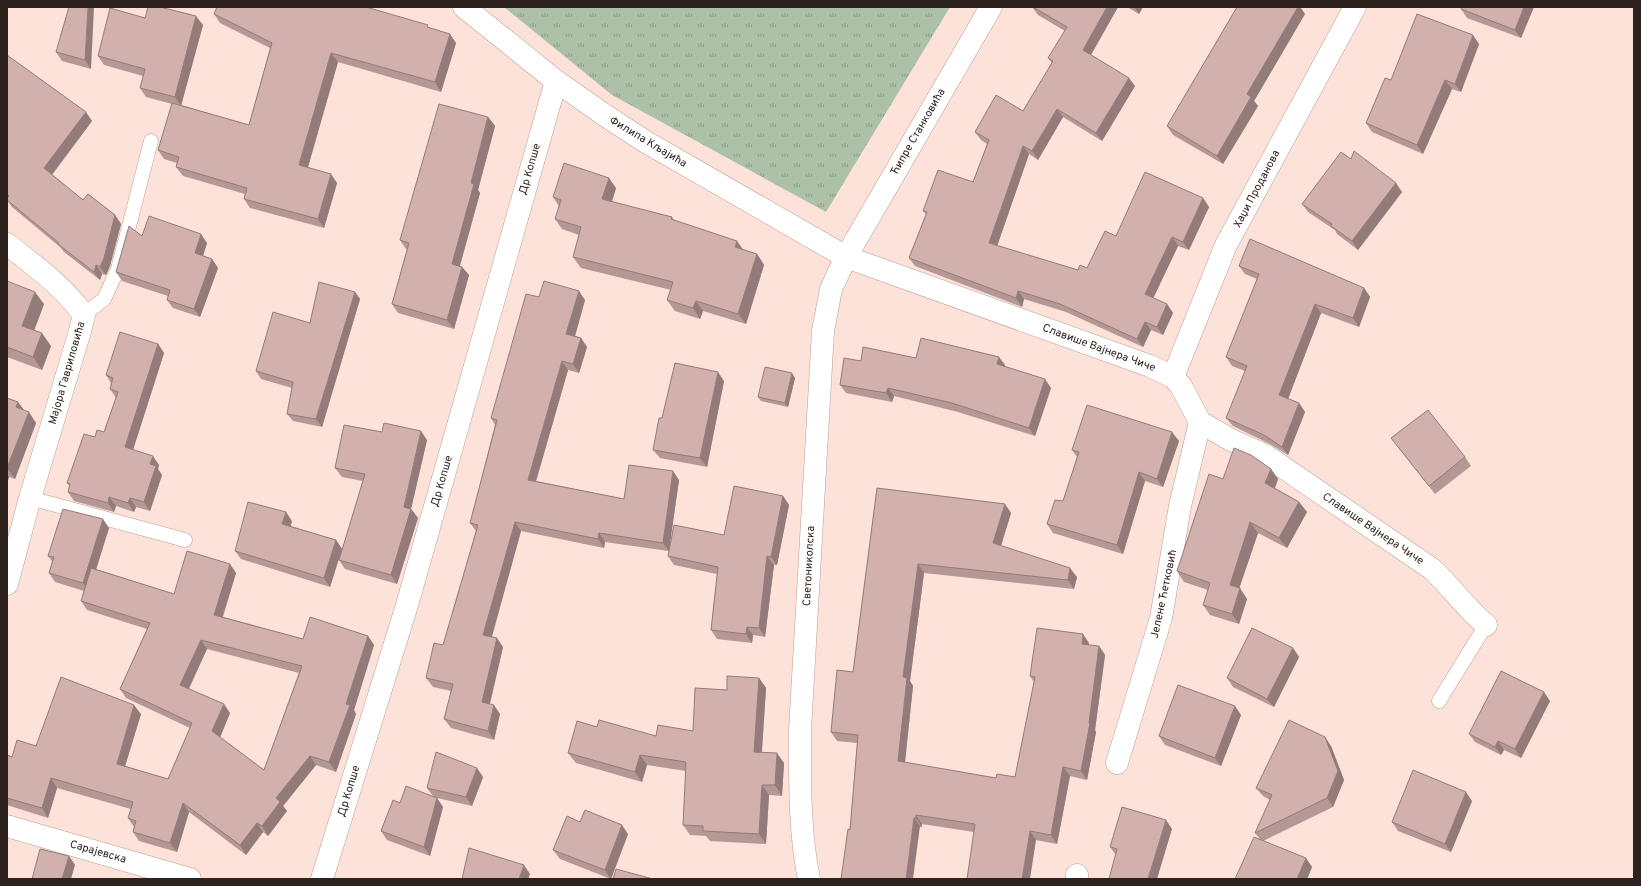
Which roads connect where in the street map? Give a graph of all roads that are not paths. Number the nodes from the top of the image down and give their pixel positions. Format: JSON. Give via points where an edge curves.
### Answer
{"nodes":[{"id":1,"x":464,"y":7,"type":"edge"},
{"id":2,"x":991,"y":7,"type":"edge"},
{"id":3,"x":1355,"y":7,"type":"edge"},
{"id":4,"x":556,"y":81,"type":"junction"},
{"id":5,"x":151,"y":141,"type":"dead end"},
{"id":6,"x":7,"y":244,"type":"edge"},
{"id":7,"x":846,"y":257,"type":"junction"},
{"id":8,"x":84,"y":315,"type":"junction"},
{"id":9,"x":1173,"y":377,"type":"junction"},
{"id":10,"x":1200,"y":422,"type":"junction"},
{"id":11,"x":30,"y":498,"type":"junction"},
{"id":12,"x":185,"y":540,"type":"dead end"},
{"id":13,"x":7,"y":584,"type":"edge"},
{"id":14,"x":1486,"y":625,"type":"joint"},
{"id":15,"x":1439,"y":701,"type":"dead end"},
{"id":16,"x":1117,"y":763,"type":"dead end"},
{"id":17,"x":7,"y":826,"type":"edge"},
{"id":18,"x":190,"y":879,"type":"edge"},
{"id":19,"x":322,"y":879,"type":"edge"},
{"id":20,"x":809,"y":879,"type":"edge"}],
"edges":[{"from":1,"to":4,"type":"street","name":"Филипа Кљајића"},
{"from":2,"to":7,"type":"street","name":"Ћипре Станковића"},
{"from":3,"to":9,"type":"street","name":"Хаџи Проданова","via":[[1226,245]]},
{"from":4,"to":7,"type":"street","name":"Филипа Кљајића","via":[[646,142]]},
{"from":4,"to":19,"type":"street","name":"Др Копше","via":[[407,605]]},
{"from":5,"to":8,"type":"lane","name":"Мајора Гавриловића","via":[[118,269],[104,299]]},
{"from":6,"to":8,"type":"street","via":[[52,279]]},
{"from":7,"to":9,"type":"street","name":"Славише Вајнера Чиче","via":[[1150,366]]},
{"from":7,"to":20,"type":"street","name":"Светониколска","via":[[831,289],[822,331],[800,730],[800,790]]},
{"from":8,"to":11,"type":"street","name":"Мајора Гавриловића"},
{"from":9,"to":10,"type":"street","name":"Славише Вајнера Чиче","via":[[1181,386]]},
{"from":10,"to":14,"type":"street","name":"Славише Вајнера Чиче","via":[[1231,440],[1265,455],[1432,569],[1449,585],[1468,610]]},
{"from":10,"to":16,"type":"street","name":"Јелене Ћетковић","via":[[1180,506],[1161,618]]},
{"from":11,"to":12,"type":"lane"},
{"from":11,"to":13,"type":"street","name":"Мајора Гавриловића"},
{"from":14,"to":15,"type":"lane"},
{"from":17,"to":18,"type":"street","name":"Сарајевска"}]}
